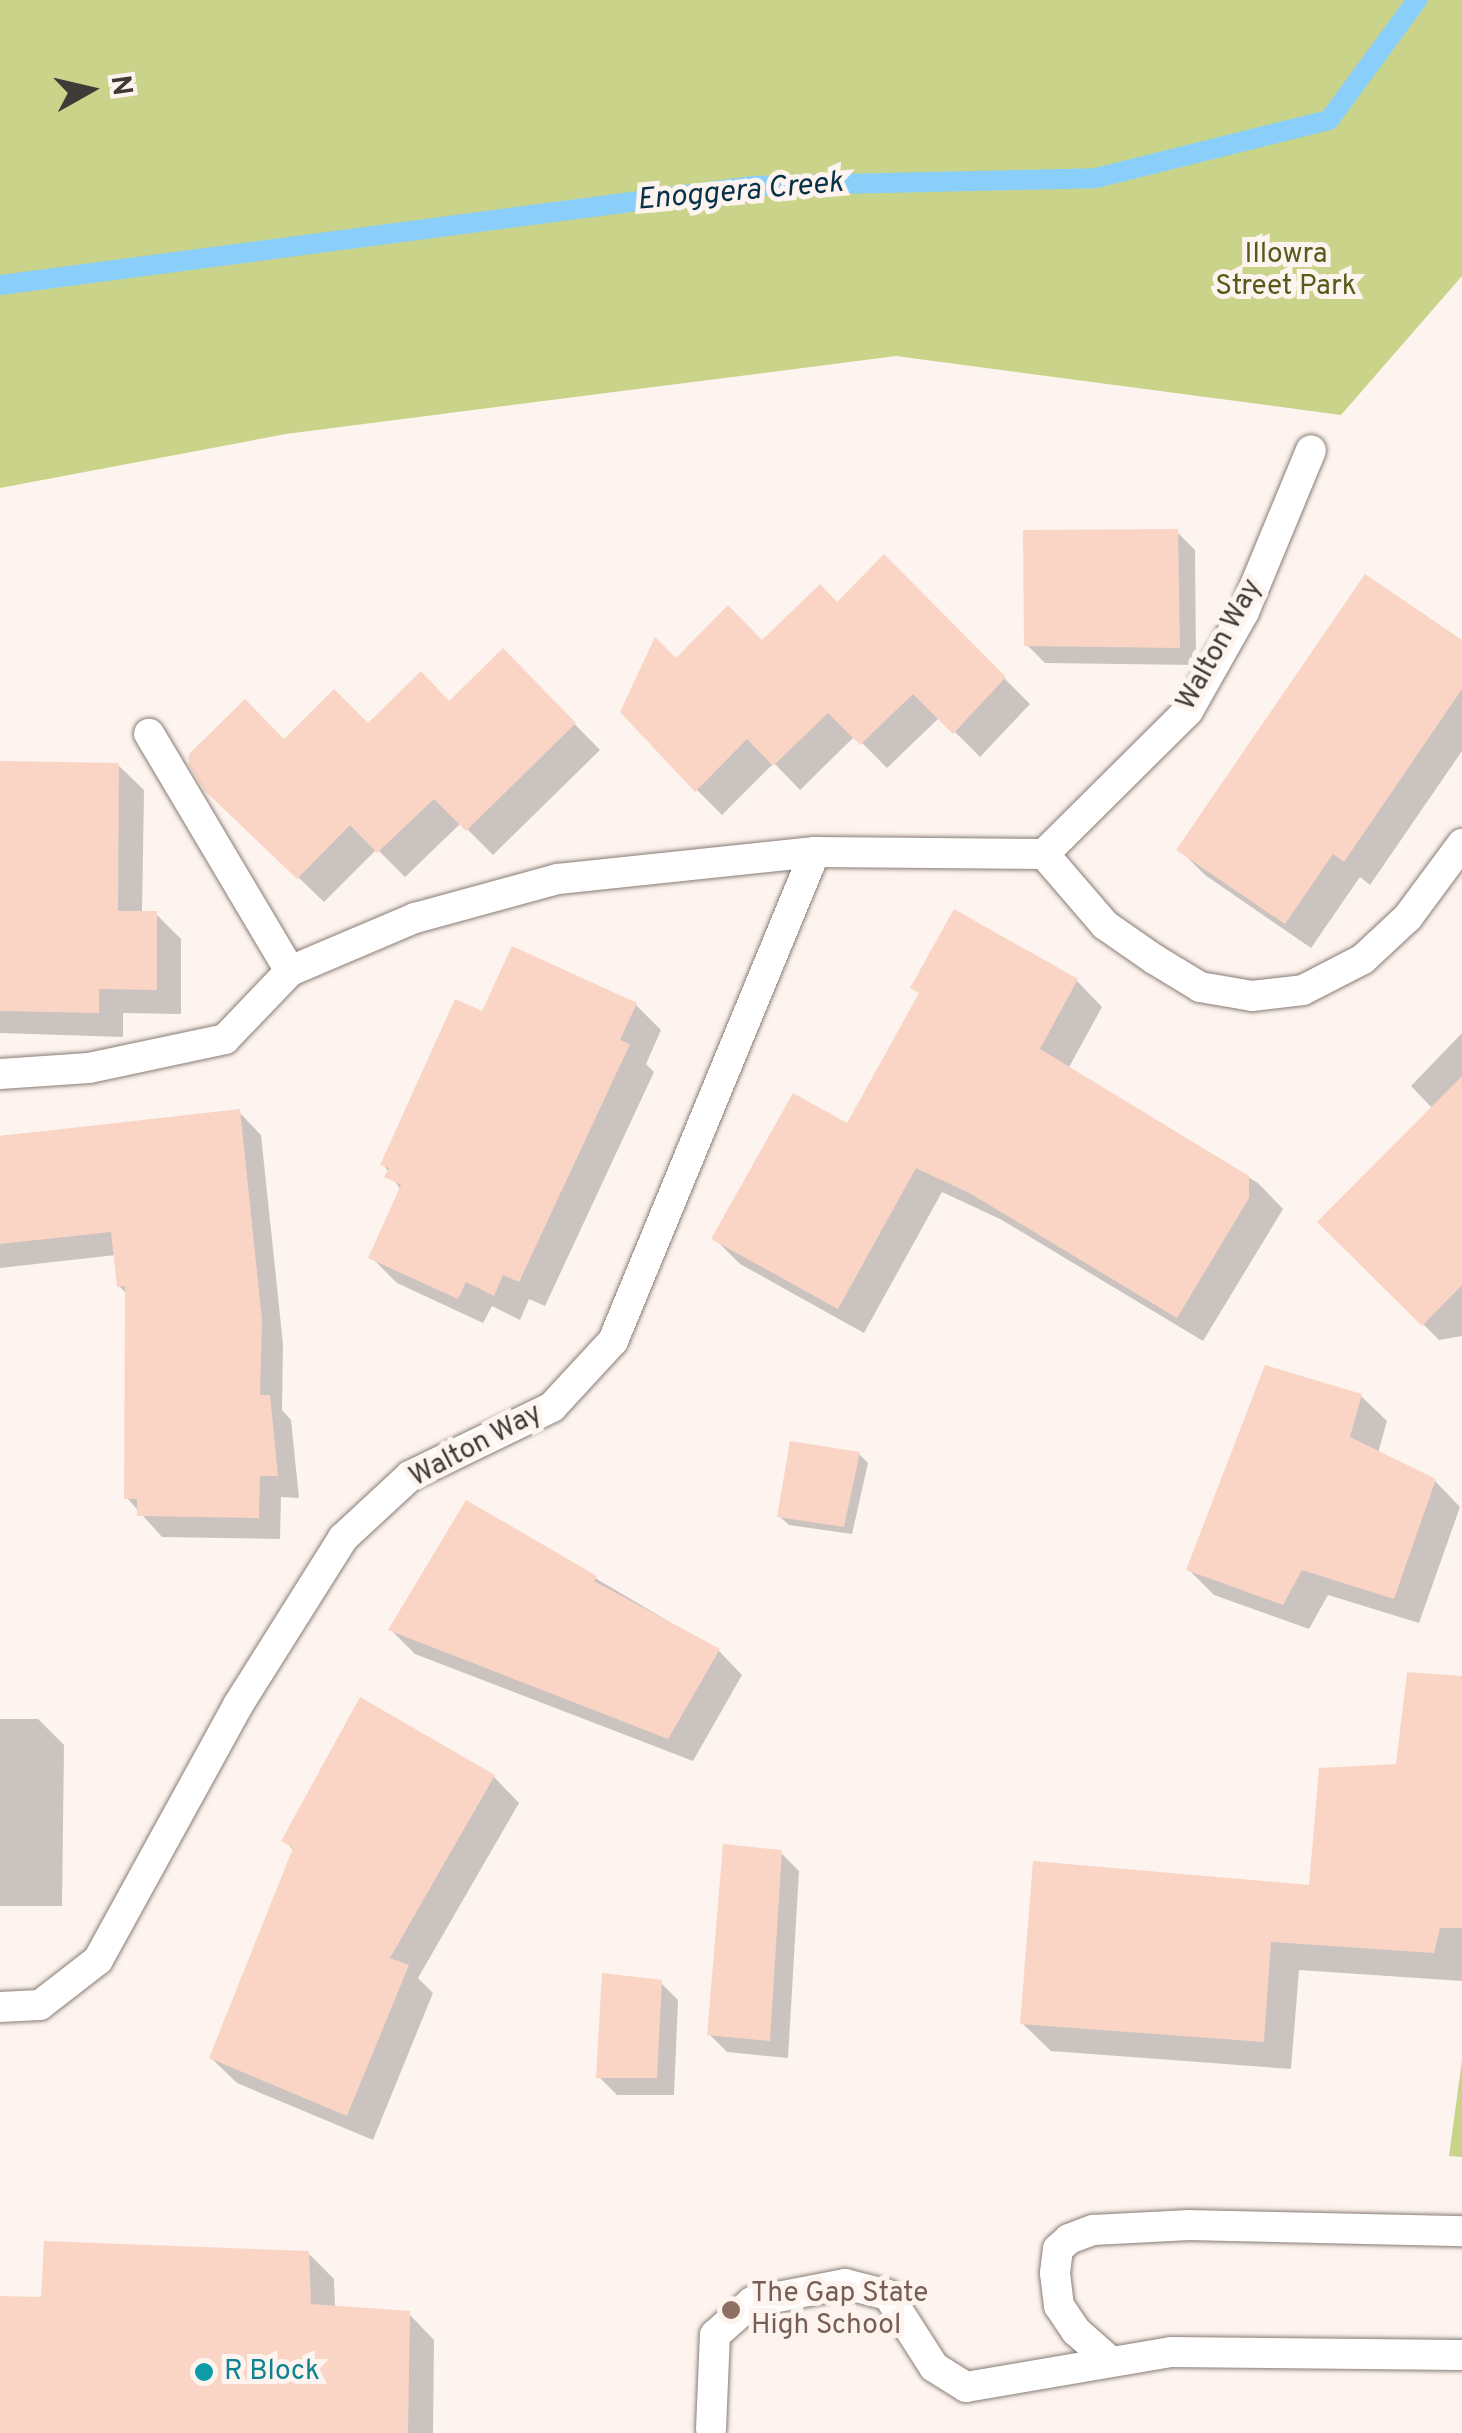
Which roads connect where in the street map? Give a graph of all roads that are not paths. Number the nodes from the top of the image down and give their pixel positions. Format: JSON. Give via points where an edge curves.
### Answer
{"nodes":[{"id":1,"x":1312,"y":450,"type":"dead end"},
{"id":2,"x":148,"y":734,"type":"dead end"},
{"id":3,"x":1462,"y":844,"type":"edge"},
{"id":4,"x":816,"y":852,"type":"junction"},
{"id":5,"x":1044,"y":854,"type":"junction"},
{"id":6,"x":290,"y":971,"type":"junction"},
{"id":7,"x":0,"y":1074,"type":"edge"},
{"id":8,"x":0,"y":2007,"type":"edge"},
{"id":9,"x":1462,"y":2231,"type":"edge"},
{"id":10,"x":1462,"y":2355,"type":"edge"},
{"id":11,"x":1110,"y":2361,"type":"junction"},
{"id":12,"x":711,"y":2429,"type":"dead end"}],
"edges":[{"from":1,"to":5,"type":"lane","name":"Walton Way","via":[[1244,612],[1188,711]]},
{"from":2,"to":6,"type":"lane"},
{"from":3,"to":5,"type":"lane","via":[[1408,917],[1363,959],[1303,990],[1252,996],[1200,987],[1154,959],[1106,925]]},
{"from":4,"to":5,"type":"lane"},
{"from":4,"to":6,"type":"lane","via":[[558,878],[414,918]]},
{"from":4,"to":8,"type":"lane","name":"Walton Way","via":[[612,1341],[552,1406],[410,1476],[343,1538],[238,1706],[98,1960],[40,2005]]},
{"from":6,"to":7,"type":"lane","via":[[225,1039],[90,1068]]},
{"from":9,"to":11,"type":"lane","via":[[1190,2225],[1093,2230],[1068,2238],[1058,2250],[1055,2273],[1060,2306]]},
{"from":10,"to":11,"type":"lane","via":[[1273,2349]]},
{"from":11,"to":12,"type":"lane","via":[[966,2387],[934,2367],[888,2295],[845,2284],[786,2291],[752,2302],[715,2335]]}]}
